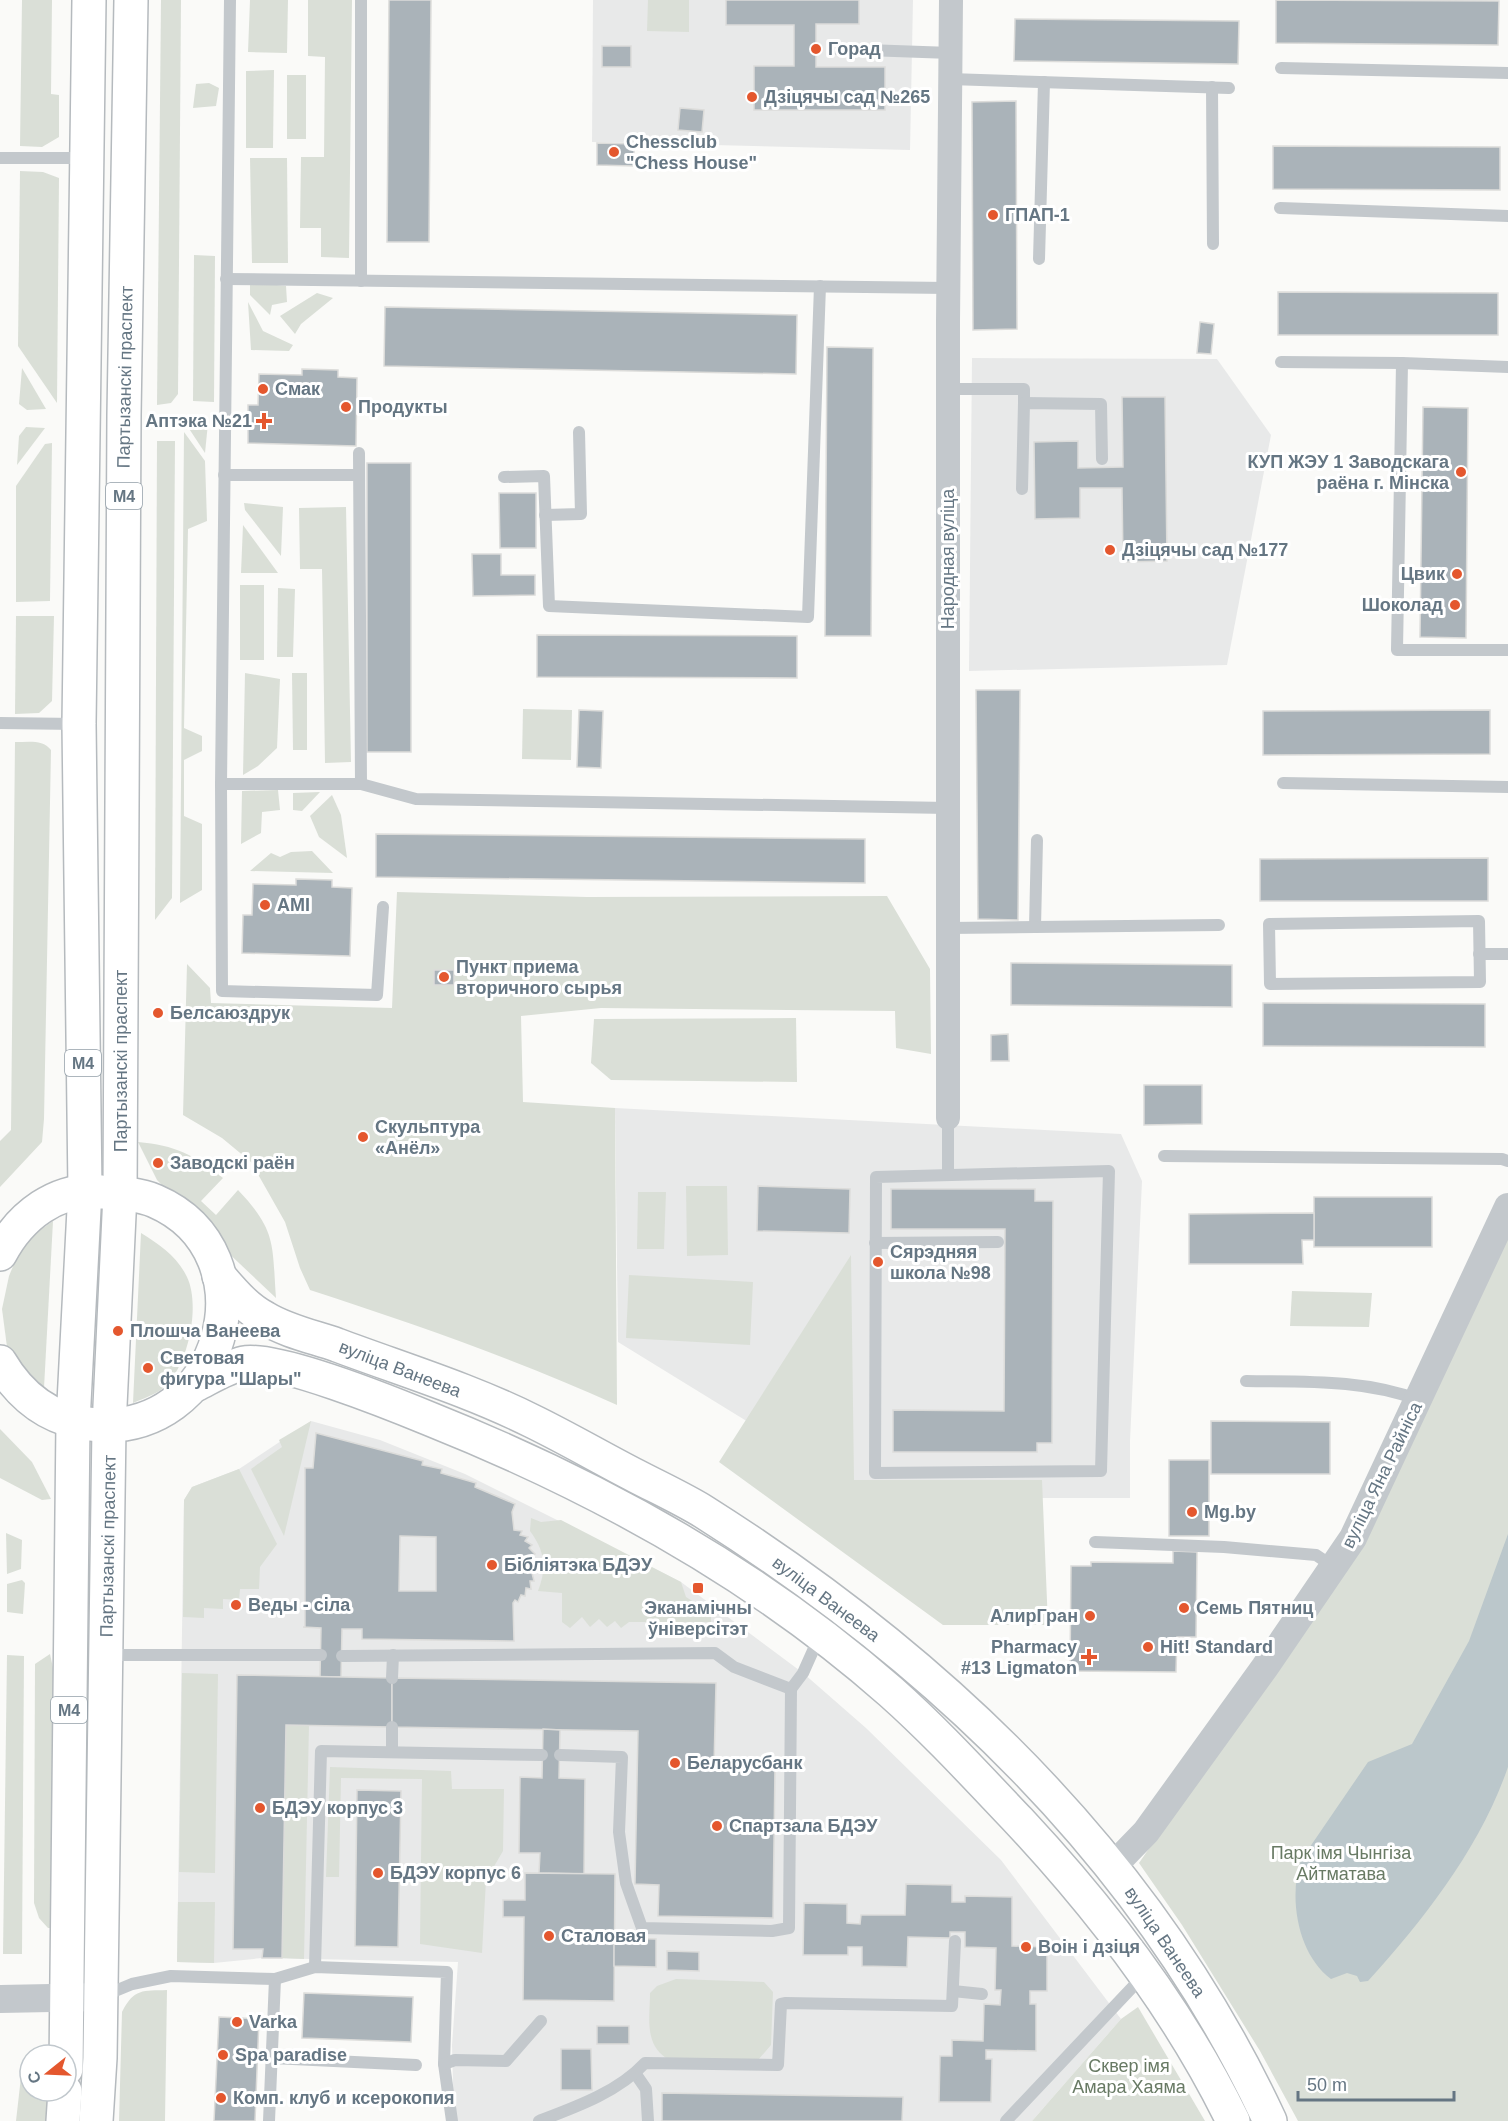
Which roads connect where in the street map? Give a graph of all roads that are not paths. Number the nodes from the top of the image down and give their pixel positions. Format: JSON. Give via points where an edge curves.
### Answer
{"nodes":[{"id":1,"x":89,"y":0,"type":"edge"},
{"id":2,"x":131,"y":0,"type":"edge"},
{"id":3,"x":230,"y":0,"type":"edge"},
{"id":4,"x":361,"y":0,"type":"edge"},
{"id":5,"x":951,"y":0,"type":"edge"},
{"id":6,"x":838,"y":49,"type":"dead end"},
{"id":7,"x":951,"y":53,"type":"junction"},
{"id":8,"x":1281,"y":68,"type":"dead end"},
{"id":9,"x":1508,"y":74,"type":"edge"},
{"id":10,"x":951,"y":79,"type":"junction"},
{"id":11,"x":1044,"y":82,"type":"junction"},
{"id":12,"x":1212,"y":87,"type":"junction"},
{"id":13,"x":1229,"y":88,"type":"dead end"},
{"id":14,"x":0,"y":158,"type":"edge"},
{"id":15,"x":87,"y":158,"type":"junction"},
{"id":16,"x":1280,"y":208,"type":"dead end"},
{"id":17,"x":1508,"y":216,"type":"edge"},
{"id":18,"x":1213,"y":244,"type":"dead end"},
{"id":19,"x":1039,"y":259,"type":"dead end"},
{"id":20,"x":226,"y":279,"type":"junction"},
{"id":21,"x":361,"y":281,"type":"junction"},
{"id":22,"x":820,"y":286,"type":"junction"},
{"id":23,"x":948,"y":288,"type":"junction"},
{"id":24,"x":1281,"y":362,"type":"dead end"},
{"id":25,"x":1402,"y":363,"type":"junction"},
{"id":26,"x":1508,"y":367,"type":"edge"},
{"id":27,"x":948,"y":389,"type":"junction"},
{"id":28,"x":1024,"y":403,"type":"junction"},
{"id":29,"x":579,"y":432,"type":"dead end"},
{"id":30,"x":360,"y":453,"type":"dead end"},
{"id":31,"x":1102,"y":459,"type":"dead end"},
{"id":32,"x":224,"y":475,"type":"junction"},
{"id":33,"x":359,"y":475,"type":"junction"},
{"id":34,"x":504,"y":477,"type":"dead end"},
{"id":35,"x":1022,"y":489,"type":"dead end"},
{"id":36,"x":545,"y":515,"type":"junction"},
{"id":37,"x":1508,"y":650,"type":"edge"},
{"id":38,"x":0,"y":723,"type":"edge"},
{"id":39,"x":79,"y":724,"type":"junction"},
{"id":40,"x":1282,"y":783,"type":"dead end"},
{"id":41,"x":221,"y":784,"type":"junction"},
{"id":42,"x":361,"y":784,"type":"junction"},
{"id":43,"x":1508,"y":786,"type":"edge"},
{"id":44,"x":948,"y":807,"type":"junction"},
{"id":45,"x":1037,"y":840,"type":"dead end"},
{"id":46,"x":382,"y":907,"type":"dead end"},
{"id":47,"x":1219,"y":926,"type":"dead end"},
{"id":48,"x":1035,"y":927,"type":"junction"},
{"id":49,"x":948,"y":928,"type":"junction"},
{"id":50,"x":1479,"y":954,"type":"junction"},
{"id":51,"x":1508,"y":954,"type":"edge"},
{"id":52,"x":948,"y":1118,"type":"joint"},
{"id":53,"x":1164,"y":1156,"type":"dead end"},
{"id":54,"x":1508,"y":1161,"type":"edge"},
{"id":55,"x":948,"y":1173,"type":"junction"},
{"id":56,"x":85,"y":1190,"type":"junction"},
{"id":57,"x":120,"y":1194,"type":"junction"},
{"id":58,"x":1508,"y":1207,"type":"edge"},
{"id":59,"x":998,"y":1242,"type":"dead end"},
{"id":60,"x":3,"y":1243,"type":"edge"},
{"id":61,"x":875,"y":1243,"type":"junction"},
{"id":62,"x":219,"y":1276,"type":"junction"},
{"id":63,"x":0,"y":1362,"type":"edge"},
{"id":64,"x":1246,"y":1381,"type":"dead end"},
{"id":65,"x":195,"y":1385,"type":"junction"},
{"id":66,"x":1419,"y":1400,"type":"junction"},
{"id":67,"x":73,"y":1422,"type":"junction"},
{"id":68,"x":109,"y":1426,"type":"junction"},
{"id":69,"x":1095,"y":1542,"type":"dead end"},
{"id":70,"x":1334,"y":1567,"type":"junction"},
{"id":71,"x":828,"y":1620,"type":"junction"},
{"id":72,"x":107,"y":1655,"type":"junction"},
{"id":73,"x":321,"y":1655,"type":"dead end"},
{"id":74,"x":393,"y":1655,"type":"junction"},
{"id":75,"x":342,"y":1656,"type":"dead end"},
{"id":76,"x":392,"y":1678,"type":"dead end"},
{"id":77,"x":791,"y":1689,"type":"junction"},
{"id":78,"x":392,"y":1727,"type":"dead end"},
{"id":79,"x":392,"y":1752,"type":"junction"},
{"id":80,"x":542,"y":1755,"type":"dead end"},
{"id":81,"x":560,"y":1755,"type":"dead end"},
{"id":82,"x":1113,"y":1866,"type":"junction"},
{"id":83,"x":1084,"y":1892,"type":"junction"},
{"id":84,"x":955,"y":1941,"type":"dead end"},
{"id":85,"x":315,"y":1967,"type":"junction"},
{"id":86,"x":1145,"y":1974,"type":"junction"},
{"id":87,"x":275,"y":1979,"type":"junction"},
{"id":88,"x":953,"y":1991,"type":"junction"},
{"id":89,"x":982,"y":1994,"type":"dead end"},
{"id":90,"x":102,"y":1997,"type":"junction"},
{"id":91,"x":67,"y":1998,"type":"junction"},
{"id":92,"x":1203,"y":1998,"type":"junction"},
{"id":93,"x":0,"y":1999,"type":"edge"},
{"id":94,"x":541,"y":2021,"type":"dead end"},
{"id":95,"x":66,"y":2043,"type":"edge"},
{"id":96,"x":272,"y":2058,"type":"junction"},
{"id":97,"x":444,"y":2064,"type":"junction"},
{"id":98,"x":416,"y":2065,"type":"dead end"},
{"id":99,"x":635,"y":2073,"type":"junction"},
{"id":100,"x":64,"y":2103,"type":"edge"},
{"id":101,"x":63,"y":2121,"type":"edge"},
{"id":102,"x":96,"y":2121,"type":"edge"},
{"id":103,"x":268,"y":2121,"type":"edge"},
{"id":104,"x":453,"y":2121,"type":"edge"},
{"id":105,"x":539,"y":2121,"type":"edge"},
{"id":106,"x":648,"y":2121,"type":"edge"},
{"id":107,"x":1006,"y":2121,"type":"edge"},
{"id":108,"x":1233,"y":2121,"type":"edge"},
{"id":109,"x":1270,"y":2121,"type":"edge"}],
"edges":[{"from":1,"to":15,"type":"main road","name":"Партызанскі праспект","number":"М4"},
{"from":2,"to":57,"type":"main road","name":"Партызанскі праспект","number":"М4","via":[[124,415]]},
{"from":3,"to":20,"type":"lane"},
{"from":4,"to":21,"type":"lane"},
{"from":5,"to":7,"type":"street","name":"Народная вуліца"},
{"from":6,"to":7,"type":"lane"},
{"from":7,"to":10,"type":"street","name":"Народная вуліца"},
{"from":8,"to":9,"type":"lane"},
{"from":10,"to":11,"type":"lane"},
{"from":10,"to":23,"type":"street","name":"Народная вуліца"},
{"from":11,"to":12,"type":"lane"},
{"from":11,"to":19,"type":"lane"},
{"from":12,"to":13,"type":"lane"},
{"from":12,"to":18,"type":"lane"},
{"from":14,"to":15,"type":"lane"},
{"from":15,"to":39,"type":"main road","name":"Партызанскі праспект","number":"М4"},
{"from":16,"to":17,"type":"lane"},
{"from":20,"to":21,"type":"lane"},
{"from":20,"to":32,"type":"lane"},
{"from":21,"to":22,"type":"lane"},
{"from":22,"to":23,"type":"lane"},
{"from":22,"to":36,"type":"lane","via":[[808,617],[549,606]]},
{"from":23,"to":27,"type":"street","name":"Народная вуліца"},
{"from":24,"to":25,"type":"lane"},
{"from":25,"to":26,"type":"lane"},
{"from":25,"to":37,"type":"lane","via":[[1397,650]]},
{"from":27,"to":28,"type":"lane","via":[[1024,389]]},
{"from":27,"to":44,"type":"street","name":"Народная вуліца"},
{"from":28,"to":31,"type":"lane","via":[[1101,404]]},
{"from":28,"to":35,"type":"lane"},
{"from":29,"to":36,"type":"lane","via":[[581,514]]},
{"from":30,"to":33,"type":"lane"},
{"from":32,"to":33,"type":"lane"},
{"from":32,"to":41,"type":"lane"},
{"from":33,"to":42,"type":"lane"},
{"from":34,"to":36,"type":"lane","via":[[544,476]]},
{"from":38,"to":39,"type":"lane"},
{"from":39,"to":56,"type":"main road","name":"Партызанскі праспект","number":"М4"},
{"from":40,"to":43,"type":"lane"},
{"from":41,"to":42,"type":"lane"},
{"from":41,"to":46,"type":"lane","via":[[222,991],[377,995]]},
{"from":42,"to":44,"type":"lane","via":[[416,799]]},
{"from":44,"to":49,"type":"street","name":"Народная вуліца"},
{"from":45,"to":48,"type":"lane"},
{"from":47,"to":48,"type":"lane"},
{"from":48,"to":49,"type":"lane"},
{"from":49,"to":52,"type":"street","name":"Народная вуліца"},
{"from":50,"to":50,"type":"lane","via":[[1480,982],[1270,984],[1269,924],[1479,921]]},
{"from":50,"to":51,"type":"lane"},
{"from":52,"to":55,"type":"lane"},
{"from":53,"to":54,"type":"lane"},
{"from":55,"to":61,"type":"lane","via":[[876,1177]]},
{"from":55,"to":61,"type":"lane","via":[[1109,1171],[1101,1471],[875,1473]]},
{"from":56,"to":57,"type":"main road"},
{"from":56,"to":60,"type":"main road","via":[[43,1205]]},
{"from":56,"to":67,"type":"main road","name":"Партызанскі праспект","number":"М4"},
{"from":57,"to":62,"type":"main road","via":[[154,1200],[183,1218],[206,1244]]},
{"from":57,"to":68,"type":"main road","name":"Партызанскі праспект","number":"М4"},
{"from":58,"to":66,"type":"street","name":"вуліца Яна Райніса"},
{"from":59,"to":61,"type":"lane"},
{"from":62,"to":65,"type":"main road","via":[[223,1305],[220,1333],[211,1361]]},
{"from":62,"to":71,"type":"main road","name":"вуліца Ванеева","via":[[241,1301],[266,1319],[528,1419],[680,1499],[753,1545]]},
{"from":63,"to":67,"type":"main road","via":[[12,1383],[39,1407]]},
{"from":64,"to":66,"type":"lane","via":[[1327,1383],[1396,1391]]},
{"from":65,"to":68,"type":"main road","via":[[156,1414],[133,1423]]},
{"from":65,"to":71,"type":"main road","name":"вуліца Ванеева","via":[[247,1362],[274,1364],[405,1409],[486,1441],[682,1540]]},
{"from":66,"to":70,"type":"street","name":"вуліца Яна Райніса","via":[[1353,1538]]},
{"from":67,"to":68,"type":"main road"},
{"from":67,"to":91,"type":"main road","name":"Партызанскі праспект","number":"М4"},
{"from":68,"to":72,"type":"main road","name":"Партызанскі праспект","number":"М4"},
{"from":69,"to":70,"type":"lane","via":[[1316,1555]]},
{"from":70,"to":82,"type":"street","name":"вуліца Яна Райніса","via":[[1146,1832]]},
{"from":71,"to":77,"type":"lane","via":[[803,1673]]},
{"from":71,"to":82,"type":"main road","name":"вуліца Ванеева","via":[[913,1664],[989,1731]]},
{"from":71,"to":83,"type":"main road","name":"вуліца Ванеева","via":[[891,1692],[959,1758]]},
{"from":72,"to":73,"type":"lane"},
{"from":72,"to":90,"type":"main road","name":"Партызанскі праспект","number":"М4"},
{"from":74,"to":75,"type":"lane"},
{"from":74,"to":76,"type":"lane"},
{"from":74,"to":77,"type":"lane","via":[[715,1653],[734,1667]]},
{"from":77,"to":81,"type":"lane","via":[[789,1928],[642,1928],[626,1883],[621,1842],[622,1757]]},
{"from":78,"to":79,"type":"lane"},
{"from":79,"to":80,"type":"lane"},
{"from":79,"to":85,"type":"lane","via":[[321,1751]]},
{"from":82,"to":83,"type":"main road"},
{"from":82,"to":92,"type":"main road","name":"вуліца Ванеева"},
{"from":83,"to":86,"type":"main road","name":"вуліца Ванеева"},
{"from":84,"to":88,"type":"lane"},
{"from":85,"to":87,"type":"lane"},
{"from":85,"to":97,"type":"lane","via":[[447,1972]]},
{"from":86,"to":92,"type":"main road","via":[[1169,1968]]},
{"from":86,"to":107,"type":"lane"},
{"from":86,"to":108,"type":"main road","name":"вуліца Ванеева"},
{"from":87,"to":90,"type":"lane","via":[[171,1976],[132,1984]]},
{"from":87,"to":96,"type":"lane"},
{"from":88,"to":89,"type":"lane"},
{"from":88,"to":99,"type":"lane","via":[[952,2006],[781,2004],[778,2065],[645,2063]]},
{"from":90,"to":91,"type":"street"},
{"from":90,"to":102,"type":"main road","name":"Партызанскі праспект","number":"М4"},
{"from":91,"to":93,"type":"street"},
{"from":91,"to":95,"type":"main road","name":"Партызанскі праспект","number":"М4"},
{"from":92,"to":109,"type":"main road","name":"вуліца Ванеева","via":[[1251,2078]]},
{"from":94,"to":97,"type":"lane","via":[[506,2061],[455,2060]]},
{"from":96,"to":98,"type":"lane"},
{"from":96,"to":103,"type":"lane"},
{"from":97,"to":104,"type":"lane"},
{"from":99,"to":105,"type":"lane","via":[[586,2103]]},
{"from":99,"to":106,"type":"lane","via":[[646,2089]]},
{"from":100,"to":101,"type":"main road"}]}
